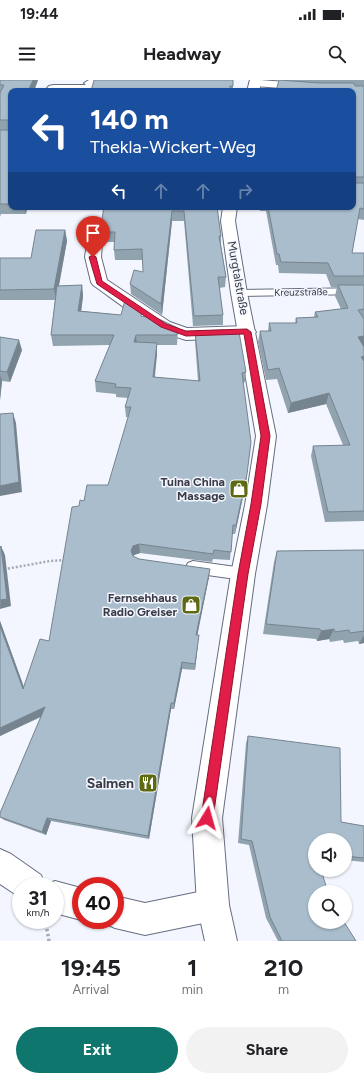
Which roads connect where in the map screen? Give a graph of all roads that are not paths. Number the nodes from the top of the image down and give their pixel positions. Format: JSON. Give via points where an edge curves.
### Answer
{"nodes":[{"id":1,"x":136,"y":83,"type":"edge"},
{"id":2,"x":89,"y":85,"type":"edge"},
{"id":3,"x":255,"y":85,"type":"edge"},
{"id":4,"x":53,"y":88,"type":"dead end"},
{"id":5,"x":302,"y":88,"type":"edge"},
{"id":6,"x":230,"y":210,"type":"edge"},
{"id":7,"x":96,"y":231,"type":"dead end"},
{"id":8,"x":364,"y":291,"type":"edge"},
{"id":9,"x":239,"y":293,"type":"junction"},
{"id":10,"x":247,"y":332,"type":"junction"},
{"id":11,"x":177,"y":565,"type":"edge"},
{"id":12,"x":243,"y":574,"type":"junction"},
{"id":13,"x":0,"y":865,"type":"edge"},
{"id":14,"x":17,"y":877,"type":"edge"},
{"id":15,"x":213,"y":905,"type":"junction"},
{"id":16,"x":124,"y":914,"type":"edge"},
{"id":17,"x":221,"y":941,"type":"edge"}],
"edges":[{"from":1,"to":2,"type":"street"},
{"from":2,"to":4,"type":"street"},
{"from":3,"to":5,"type":"street"},
{"from":6,"to":9,"type":"street","name":"Murgtalstraße","via":[[228,221]]},
{"from":7,"to":10,"type":"street","via":[[93,257],[99,282],[164,326],[186,334]]},
{"from":8,"to":9,"type":"lane","name":"Kreuzstraße"},
{"from":9,"to":10,"type":"street","name":"Murgtalstraße"},
{"from":10,"to":12,"type":"street","name":"Murgtalstraße","via":[[266,436]]},
{"from":11,"to":12,"type":"lane"},
{"from":12,"to":15,"type":"street","name":"Murgtalstraße","via":[[207,818]]},
{"from":13,"to":14,"type":"street"},
{"from":15,"to":16,"type":"street","via":[[145,920]]},
{"from":15,"to":17,"type":"street","name":"Murgtalstraße"}]}
